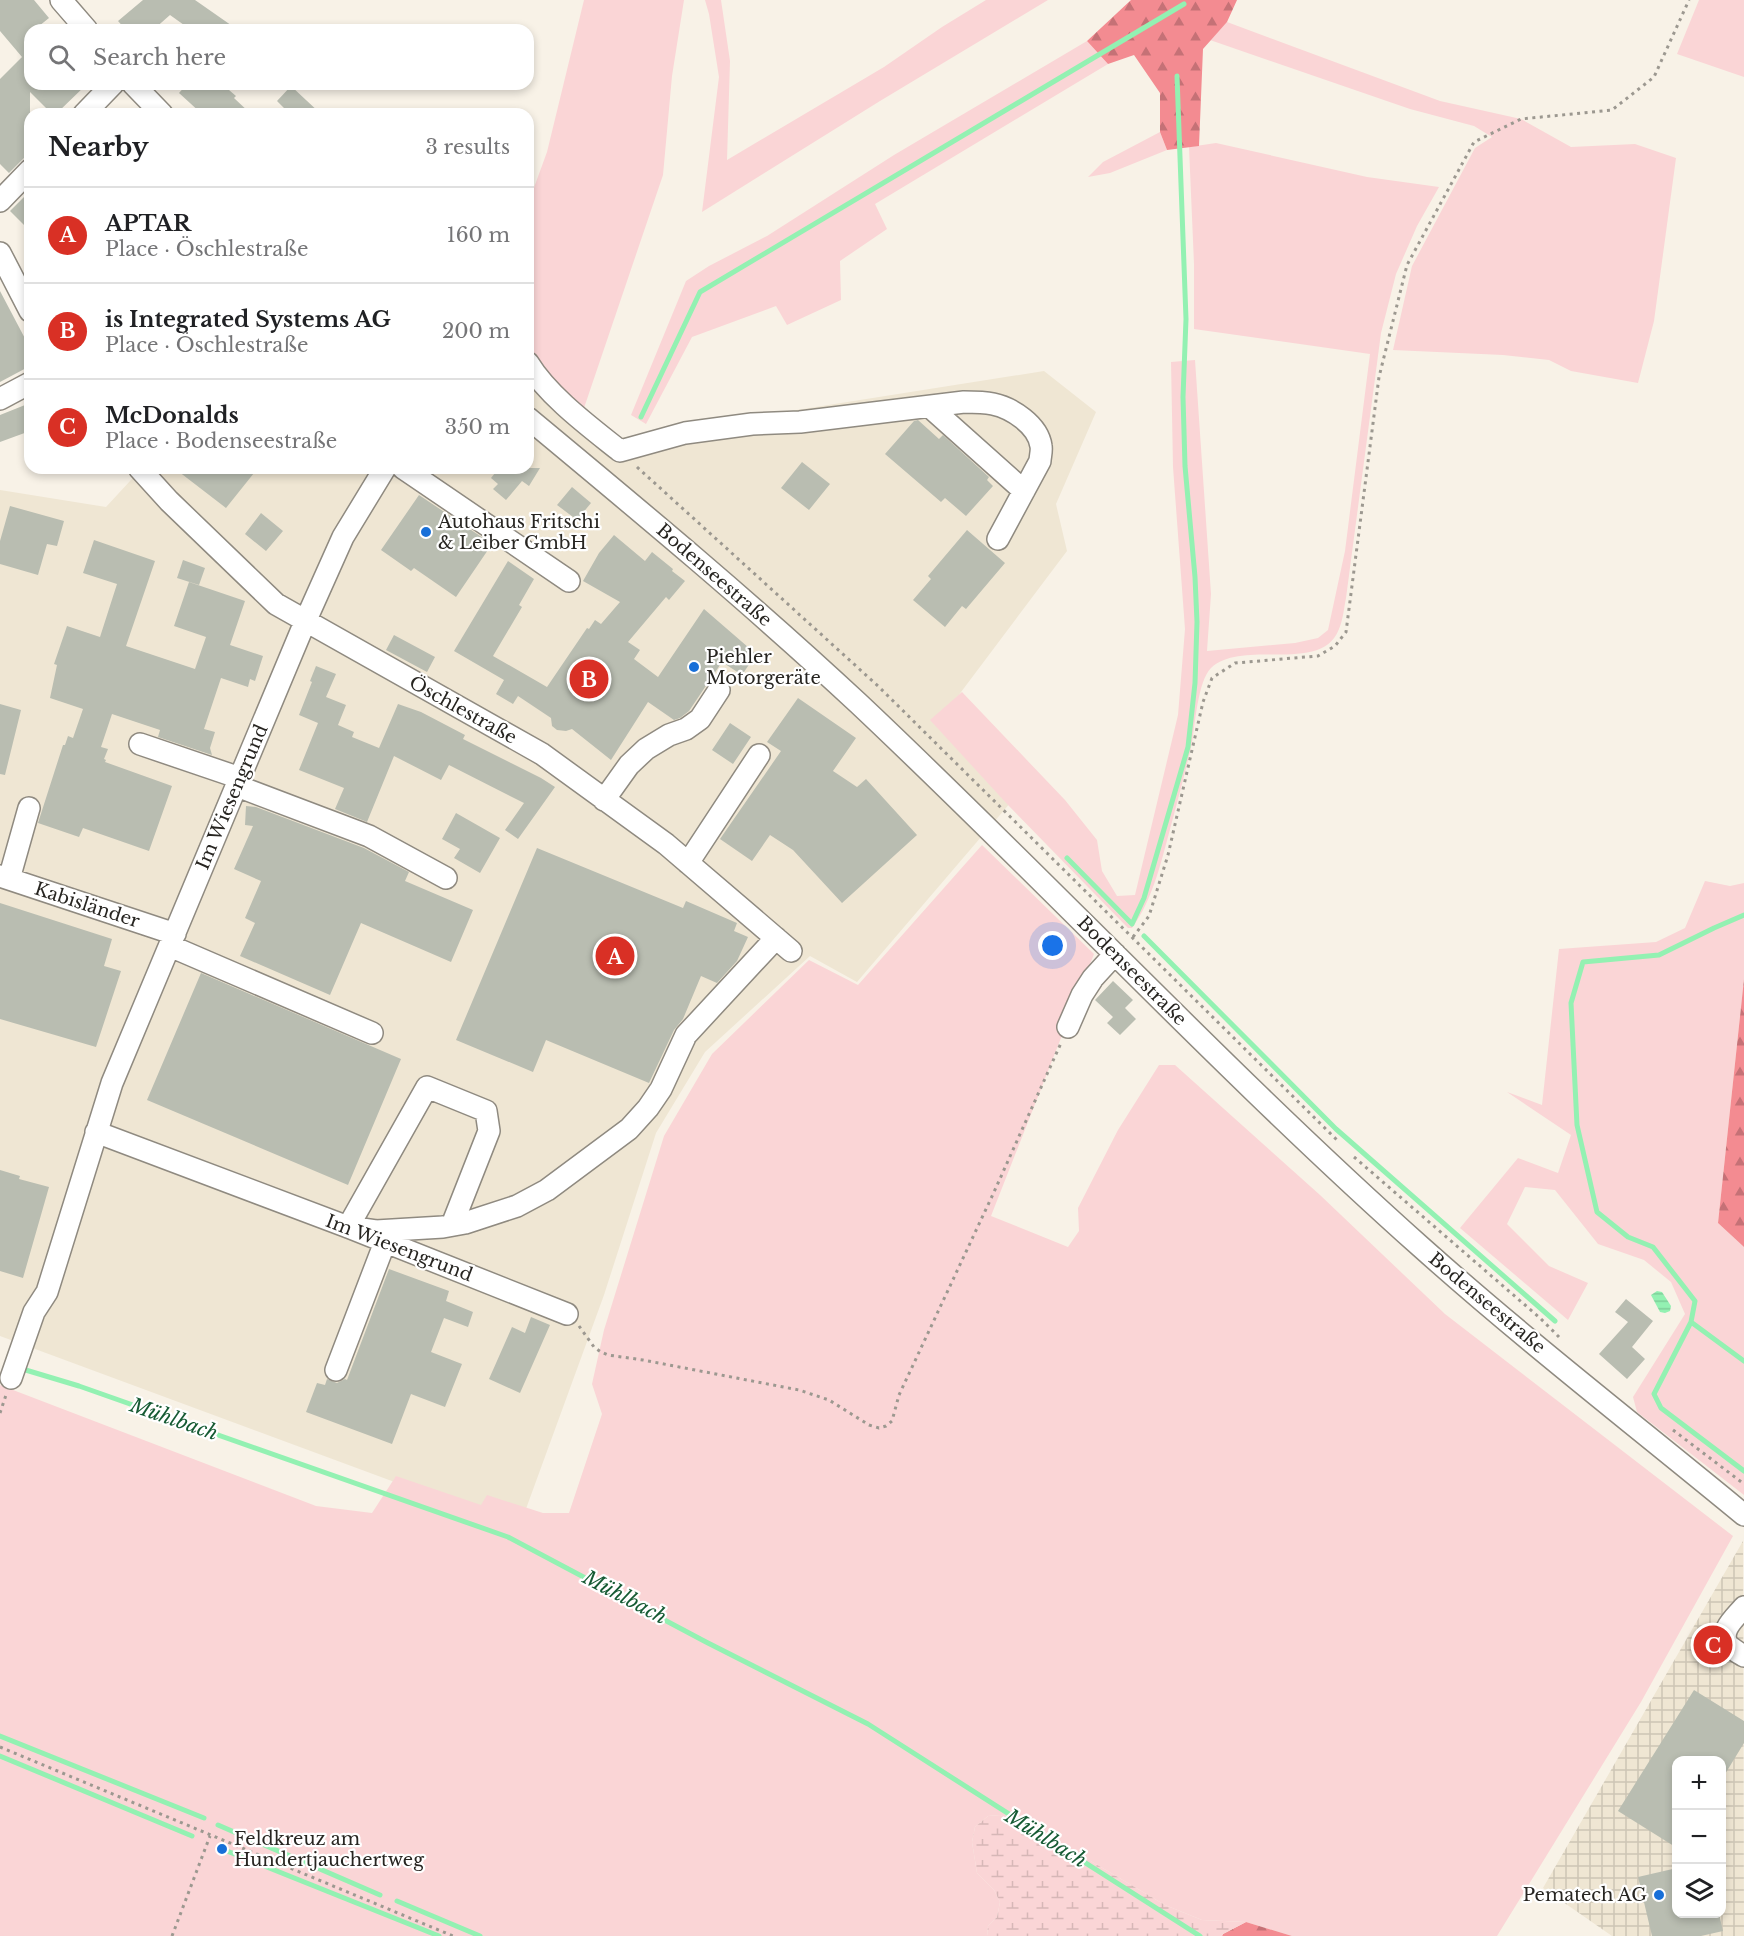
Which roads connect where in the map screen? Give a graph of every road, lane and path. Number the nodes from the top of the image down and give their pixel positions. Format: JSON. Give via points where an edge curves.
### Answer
{"nodes":[{"id":1,"x":61,"y":0,"type":"edge"},
{"id":2,"x":1689,"y":0,"type":"edge"},
{"id":3,"x":82,"y":24,"type":"edge"},
{"id":4,"x":107,"y":90,"type":"edge"},
{"id":5,"x":139,"y":90,"type":"edge"},
{"id":6,"x":90,"y":108,"type":"edge"},
{"id":7,"x":156,"y":108,"type":"edge"},
{"id":8,"x":24,"y":176,"type":"edge"},
{"id":9,"x":0,"y":201,"type":"edge"},
{"id":10,"x":0,"y":253,"type":"edge"},
{"id":11,"x":24,"y":299,"type":"edge"},
{"id":12,"x":534,"y":371,"type":"edge"},
{"id":13,"x":24,"y":386,"type":"edge"},
{"id":14,"x":0,"y":399,"type":"edge"},
{"id":15,"x":930,"y":406,"type":"junction"},
{"id":16,"x":534,"y":423,"type":"edge"},
{"id":17,"x":620,"y":451,"type":"junction"},
{"id":18,"x":144,"y":474,"type":"edge"},
{"id":19,"x":381,"y":474,"type":"edge"},
{"id":20,"x":412,"y":474,"type":"edge"},
{"id":21,"x":1023,"y":491,"type":"junction"},
{"id":22,"x":998,"y":538,"type":"dead end"},
{"id":23,"x":569,"y":581,"type":"dead end"},
{"id":24,"x":305,"y":622,"type":"junction"},
{"id":25,"x":719,"y":690,"type":"dead end"},
{"id":26,"x":140,"y":744,"type":"dead end"},
{"id":27,"x":759,"y":755,"type":"dead end"},
{"id":28,"x":238,"y":782,"type":"junction"},
{"id":29,"x":604,"y":800,"type":"junction"},
{"id":30,"x":29,"y":808,"type":"dead end"},
{"id":31,"x":688,"y":863,"type":"junction"},
{"id":32,"x":4,"y":878,"type":"edge"},
{"id":33,"x":446,"y":878,"type":"dead end"},
{"id":34,"x":1132,"y":938,"type":"junction"},
{"id":35,"x":172,"y":940,"type":"junction"},
{"id":36,"x":1115,"y":954,"type":"junction"},
{"id":37,"x":1068,"y":1028,"type":"joint"},
{"id":38,"x":372,"y":1033,"type":"dead end"},
{"id":39,"x":96,"y":1132,"type":"junction"},
{"id":40,"x":1341,"y":1144,"type":"dead end"},
{"id":41,"x":1349,"y":1153,"type":"dead end"},
{"id":42,"x":452,"y":1226,"type":"junction"},
{"id":43,"x":348,"y":1227,"type":"junction"},
{"id":44,"x":385,"y":1242,"type":"junction"},
{"id":45,"x":567,"y":1314,"type":"joint"},
{"id":46,"x":1540,"y":1318,"type":"dead end"},
{"id":47,"x":13,"y":1370,"type":"dead end"},
{"id":48,"x":336,"y":1370,"type":"dead end"},
{"id":49,"x":1744,"y":1515,"type":"edge"},
{"id":50,"x":1744,"y":1608,"type":"edge"},
{"id":51,"x":1744,"y":1656,"type":"edge"},
{"id":52,"x":0,"y":1747,"type":"edge"},
{"id":53,"x":210,"y":1836,"type":"junction"},
{"id":54,"x":172,"y":1936,"type":"edge"},
{"id":55,"x":453,"y":1936,"type":"edge"}],
"edges":[{"from":1,"to":3,"type":"street"},
{"from":2,"to":34,"type":"path","via":[[1654,77],[1612,110],[1521,119],[1474,142],[1407,265],[1380,377],[1347,632],[1335,646],[1318,656],[1235,663],[1212,678],[1165,865],[1149,916]]},
{"from":4,"to":6,"type":"street"},
{"from":5,"to":7,"type":"street"},
{"from":8,"to":9,"type":"street"},
{"from":10,"to":11,"type":"street"},
{"from":12,"to":17,"type":"street","via":[[577,417]]},
{"from":13,"to":14,"type":"street"},
{"from":15,"to":17,"type":"street","via":[[685,433]]},
{"from":15,"to":21,"type":"street"},
{"from":15,"to":21,"type":"street","via":[[991,403],[1021,417],[1034,431],[1041,447],[1040,461]]},
{"from":16,"to":36,"type":"street","name":"Bodenseestraße","via":[[719,578],[858,704]]},
{"from":17,"to":34,"type":"path","via":[[878,686]]},
{"from":18,"to":24,"type":"street","name":"Öschlestraße","via":[[276,604]]},
{"from":19,"to":24,"type":"street","name":"Im Wiesengrund","via":[[343,537]]},
{"from":20,"to":23,"type":"street"},
{"from":21,"to":22,"type":"street"},
{"from":24,"to":28,"type":"street","name":"Im Wiesengrund"},
{"from":24,"to":29,"type":"street","name":"Öschlestraße","via":[[542,754]]},
{"from":25,"to":29,"type":"street","via":[[700,719],[646,749],[629,765]]},
{"from":26,"to":28,"type":"street"},
{"from":27,"to":31,"type":"street"},
{"from":28,"to":33,"type":"street","via":[[369,836]]},
{"from":28,"to":35,"type":"street","name":"Im Wiesengrund"},
{"from":29,"to":31,"type":"street","name":"Öschlestraße"},
{"from":30,"to":32,"type":"street"},
{"from":31,"to":42,"type":"street","name":"Öschlestraße","via":[[784,944],[686,1035],[661,1089],[629,1129],[547,1190],[517,1206]]},
{"from":32,"to":35,"type":"street","name":"Kabisländer"},
{"from":34,"to":40,"type":"path"},
{"from":35,"to":38,"type":"street","name":"Kabisländer"},
{"from":35,"to":39,"type":"street","name":"Im Wiesengrund","via":[[112,1083]]},
{"from":36,"to":37,"type":"street","via":[[1092,978]]},
{"from":36,"to":49,"type":"street","name":"Bodenseestraße","via":[[1420,1246]]},
{"from":37,"to":45,"type":"path","via":[[899,1395],[892,1421],[886,1426],[868,1425],[829,1400],[799,1390],[608,1355],[594,1347]]},
{"from":39,"to":43,"type":"street","name":"Im Wiesengrund"},
{"from":39,"to":47,"type":"street","name":"Im Wiesengrund","via":[[47,1292],[34,1312]]},
{"from":41,"to":46,"type":"path"},
{"from":42,"to":43,"type":"street","via":[[376,1232]]},
{"from":42,"to":43,"type":"street","via":[[489,1131],[486,1111],[427,1087]]},
{"from":43,"to":44,"type":"street","name":"Im Wiesengrund"},
{"from":44,"to":45,"type":"street","name":"Im Wiesengrund"},
{"from":44,"to":48,"type":"street"},
{"from":50,"to":51,"type":"street","via":[[1725,1635],[1728,1644]]},
{"from":52,"to":53,"type":"path"},
{"from":53,"to":54,"type":"path"},
{"from":53,"to":55,"type":"path"}]}
